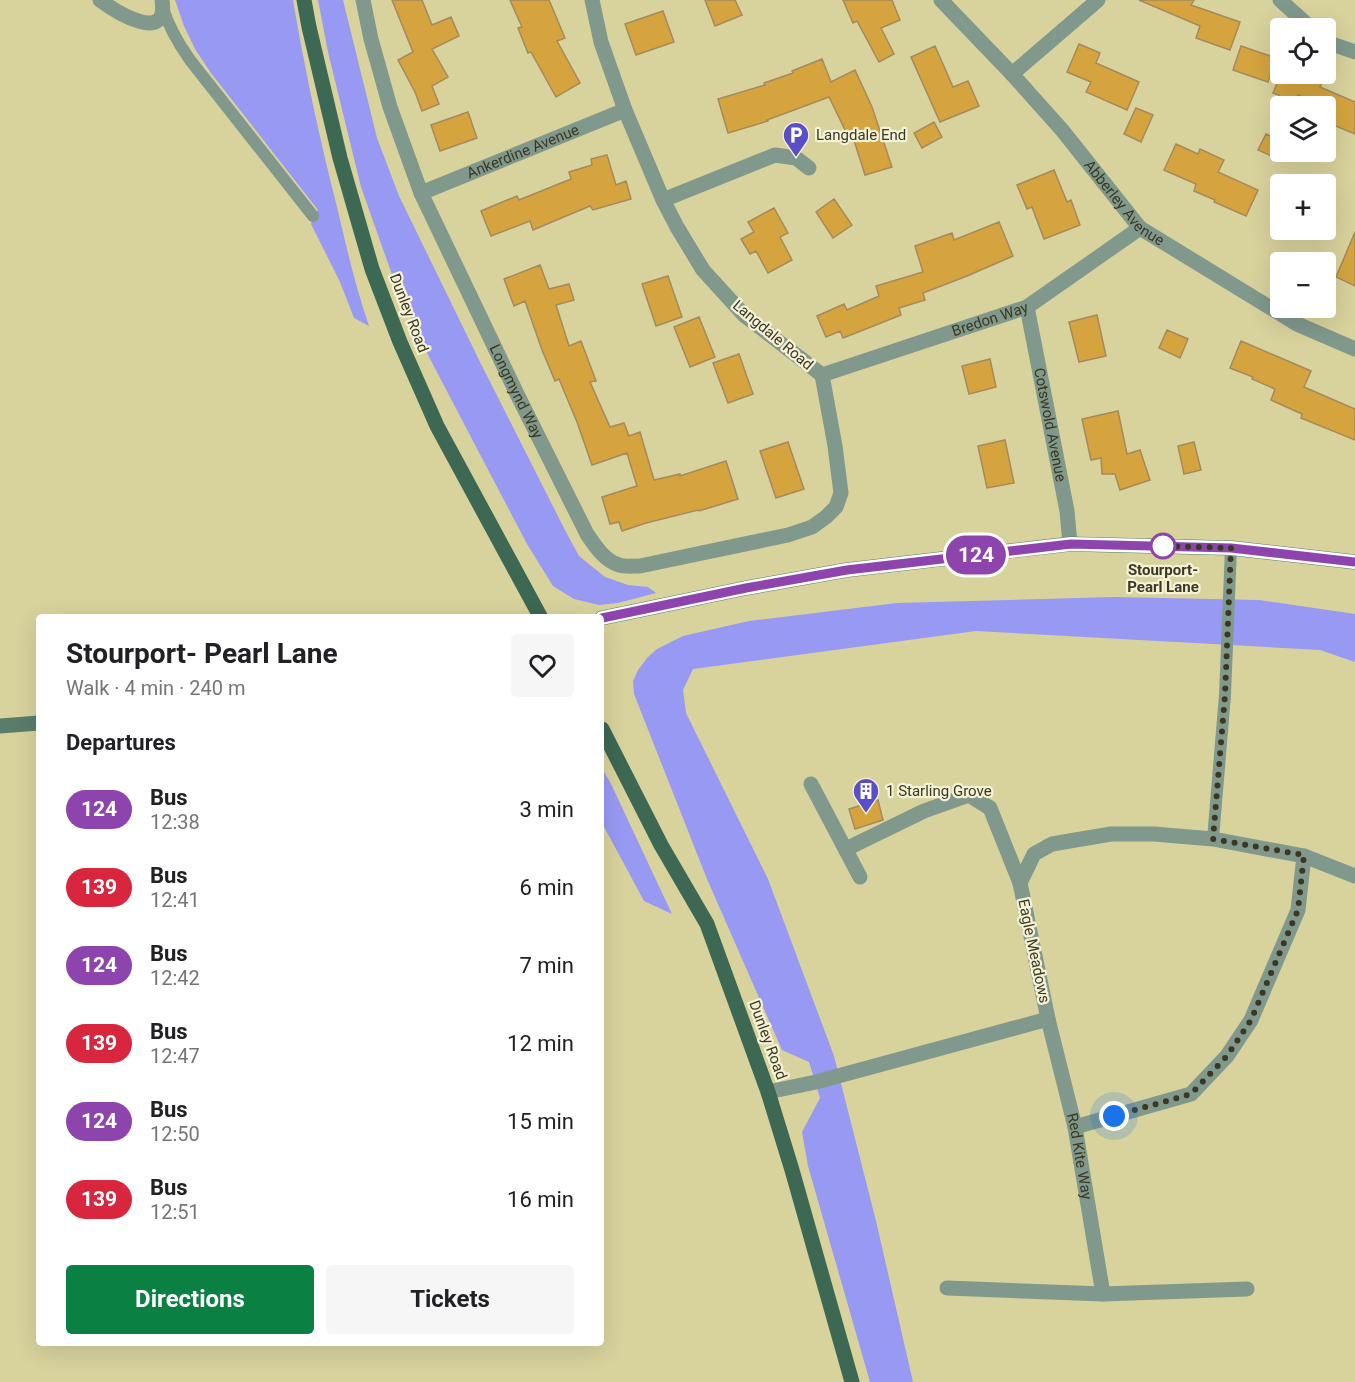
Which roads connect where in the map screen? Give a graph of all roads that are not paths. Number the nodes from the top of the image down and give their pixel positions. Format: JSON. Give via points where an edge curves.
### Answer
{"nodes":[{"id":1,"x":100,"y":0,"type":"edge"},
{"id":2,"x":304,"y":0,"type":"edge"},
{"id":3,"x":363,"y":0,"type":"edge"},
{"id":4,"x":592,"y":0,"type":"edge"},
{"id":5,"x":941,"y":0,"type":"edge"},
{"id":6,"x":1098,"y":0,"type":"edge"},
{"id":7,"x":1280,"y":0,"type":"edge"},
{"id":8,"x":163,"y":4,"type":"edge"},
{"id":9,"x":1300,"y":18,"type":"edge"},
{"id":10,"x":1336,"y":45,"type":"edge"},
{"id":11,"x":1355,"y":52,"type":"edge"},
{"id":12,"x":1012,"y":74,"type":"junction"},
{"id":13,"x":625,"y":110,"type":"junction"},
{"id":14,"x":809,"y":168,"type":"dead end"},
{"id":15,"x":421,"y":193,"type":"junction"},
{"id":16,"x":663,"y":200,"type":"junction"},
{"id":17,"x":313,"y":216,"type":"dead end"},
{"id":18,"x":1140,"y":228,"type":"junction"},
{"id":19,"x":1027,"y":307,"type":"junction"},
{"id":20,"x":1355,"y":349,"type":"edge"},
{"id":21,"x":822,"y":375,"type":"junction"},
{"id":22,"x":826,"y":517,"type":"joint"},
{"id":23,"x":1071,"y":544,"type":"junction"},
{"id":24,"x":1231,"y":548,"type":"junction"},
{"id":25,"x":1355,"y":562,"type":"edge"},
{"id":26,"x":539,"y":614,"type":"edge"},
{"id":27,"x":604,"y":618,"type":"edge"},
{"id":28,"x":36,"y":723,"type":"edge"},
{"id":29,"x":0,"y":726,"type":"edge"},
{"id":30,"x":604,"y":733,"type":"edge"},
{"id":31,"x":811,"y":783,"type":"dead end"},
{"id":32,"x":1213,"y":839,"type":"junction"},
{"id":33,"x":846,"y":849,"type":"junction"},
{"id":34,"x":1304,"y":855,"type":"junction"},
{"id":35,"x":1355,"y":876,"type":"edge"},
{"id":36,"x":860,"y":878,"type":"dead end"},
{"id":37,"x":1020,"y":883,"type":"junction"},
{"id":38,"x":1048,"y":1019,"type":"junction"},
{"id":39,"x":768,"y":1092,"type":"junction"},
{"id":40,"x":1075,"y":1127,"type":"junction"},
{"id":41,"x":947,"y":1288,"type":"dead end"},
{"id":42,"x":1247,"y":1289,"type":"dead end"},
{"id":43,"x":1103,"y":1294,"type":"junction"},
{"id":44,"x":852,"y":1382,"type":"edge"}],
"edges":[{"from":1,"to":8,"type":"street","via":[[125,16],[149,24],[161,17]]},
{"from":2,"to":26,"type":"main road","name":"Dunley Road","via":[[340,158],[372,269],[437,426]]},
{"from":3,"to":15,"type":"street","name":"Longmynd Way","via":[[390,107]]},
{"from":4,"to":13,"type":"street","name":"Langdale Road","via":[[601,42]]},
{"from":5,"to":12,"type":"street","name":"Abberley Avenue"},
{"from":6,"to":12,"type":"street"},
{"from":7,"to":9,"type":"street"},
{"from":8,"to":17,"type":"lane","via":[[167,23],[190,60]]},
{"from":10,"to":11,"type":"street"},
{"from":12,"to":18,"type":"street","name":"Abberley Avenue"},
{"from":13,"to":15,"type":"street","name":"Ankerdine Avenue"},
{"from":13,"to":16,"type":"street","name":"Langdale Road"},
{"from":14,"to":16,"type":"street","via":[[796,158],[775,155]]},
{"from":15,"to":22,"type":"street","name":"Longmynd Way","via":[[582,524],[596,548],[609,560],[621,566],[640,566],[788,535],[812,527]]},
{"from":16,"to":21,"type":"street","name":"Langdale Road","via":[[703,270],[744,315]]},
{"from":18,"to":19,"type":"street","name":"Bredon Way"},
{"from":18,"to":20,"type":"street","name":"Abberley Avenue","via":[[1298,324]]},
{"from":19,"to":21,"type":"street","name":"Bredon Way"},
{"from":19,"to":23,"type":"street","name":"Cotswold Avenue"},
{"from":21,"to":22,"type":"street","name":"Langdale Road","via":[[841,493],[836,507]]},
{"from":23,"to":24,"type":"main road"},
{"from":23,"to":27,"type":"main road","via":[[847,570]]},
{"from":24,"to":25,"type":"main road"},
{"from":24,"to":32,"type":"lane","via":[[1225,695]]},
{"from":28,"to":29,"type":"main road"},
{"from":30,"to":39,"type":"main road","name":"Dunley Road","via":[[661,845],[707,924]]},
{"from":31,"to":33,"type":"street"},
{"from":32,"to":34,"type":"street","name":"Eagle Meadows"},
{"from":32,"to":37,"type":"street","name":"Eagle Meadows","via":[[1111,834],[1052,844],[1034,854]]},
{"from":33,"to":36,"type":"street"},
{"from":33,"to":37,"type":"street","via":[[924,811],[969,795],[990,808]]},
{"from":34,"to":35,"type":"street","name":"Eagle Meadows"},
{"from":34,"to":40,"type":"street","via":[[1298,910],[1251,1020],[1227,1056],[1191,1094]]},
{"from":37,"to":38,"type":"street","name":"Eagle Meadows"},
{"from":38,"to":39,"type":"street","name":"Eagle Meadows"},
{"from":38,"to":40,"type":"street","name":"Red Kite Way"},
{"from":39,"to":44,"type":"main road","name":"Dunley Road"},
{"from":40,"to":43,"type":"street","name":"Red Kite Way"},
{"from":41,"to":43,"type":"street"},
{"from":42,"to":43,"type":"street"}]}
